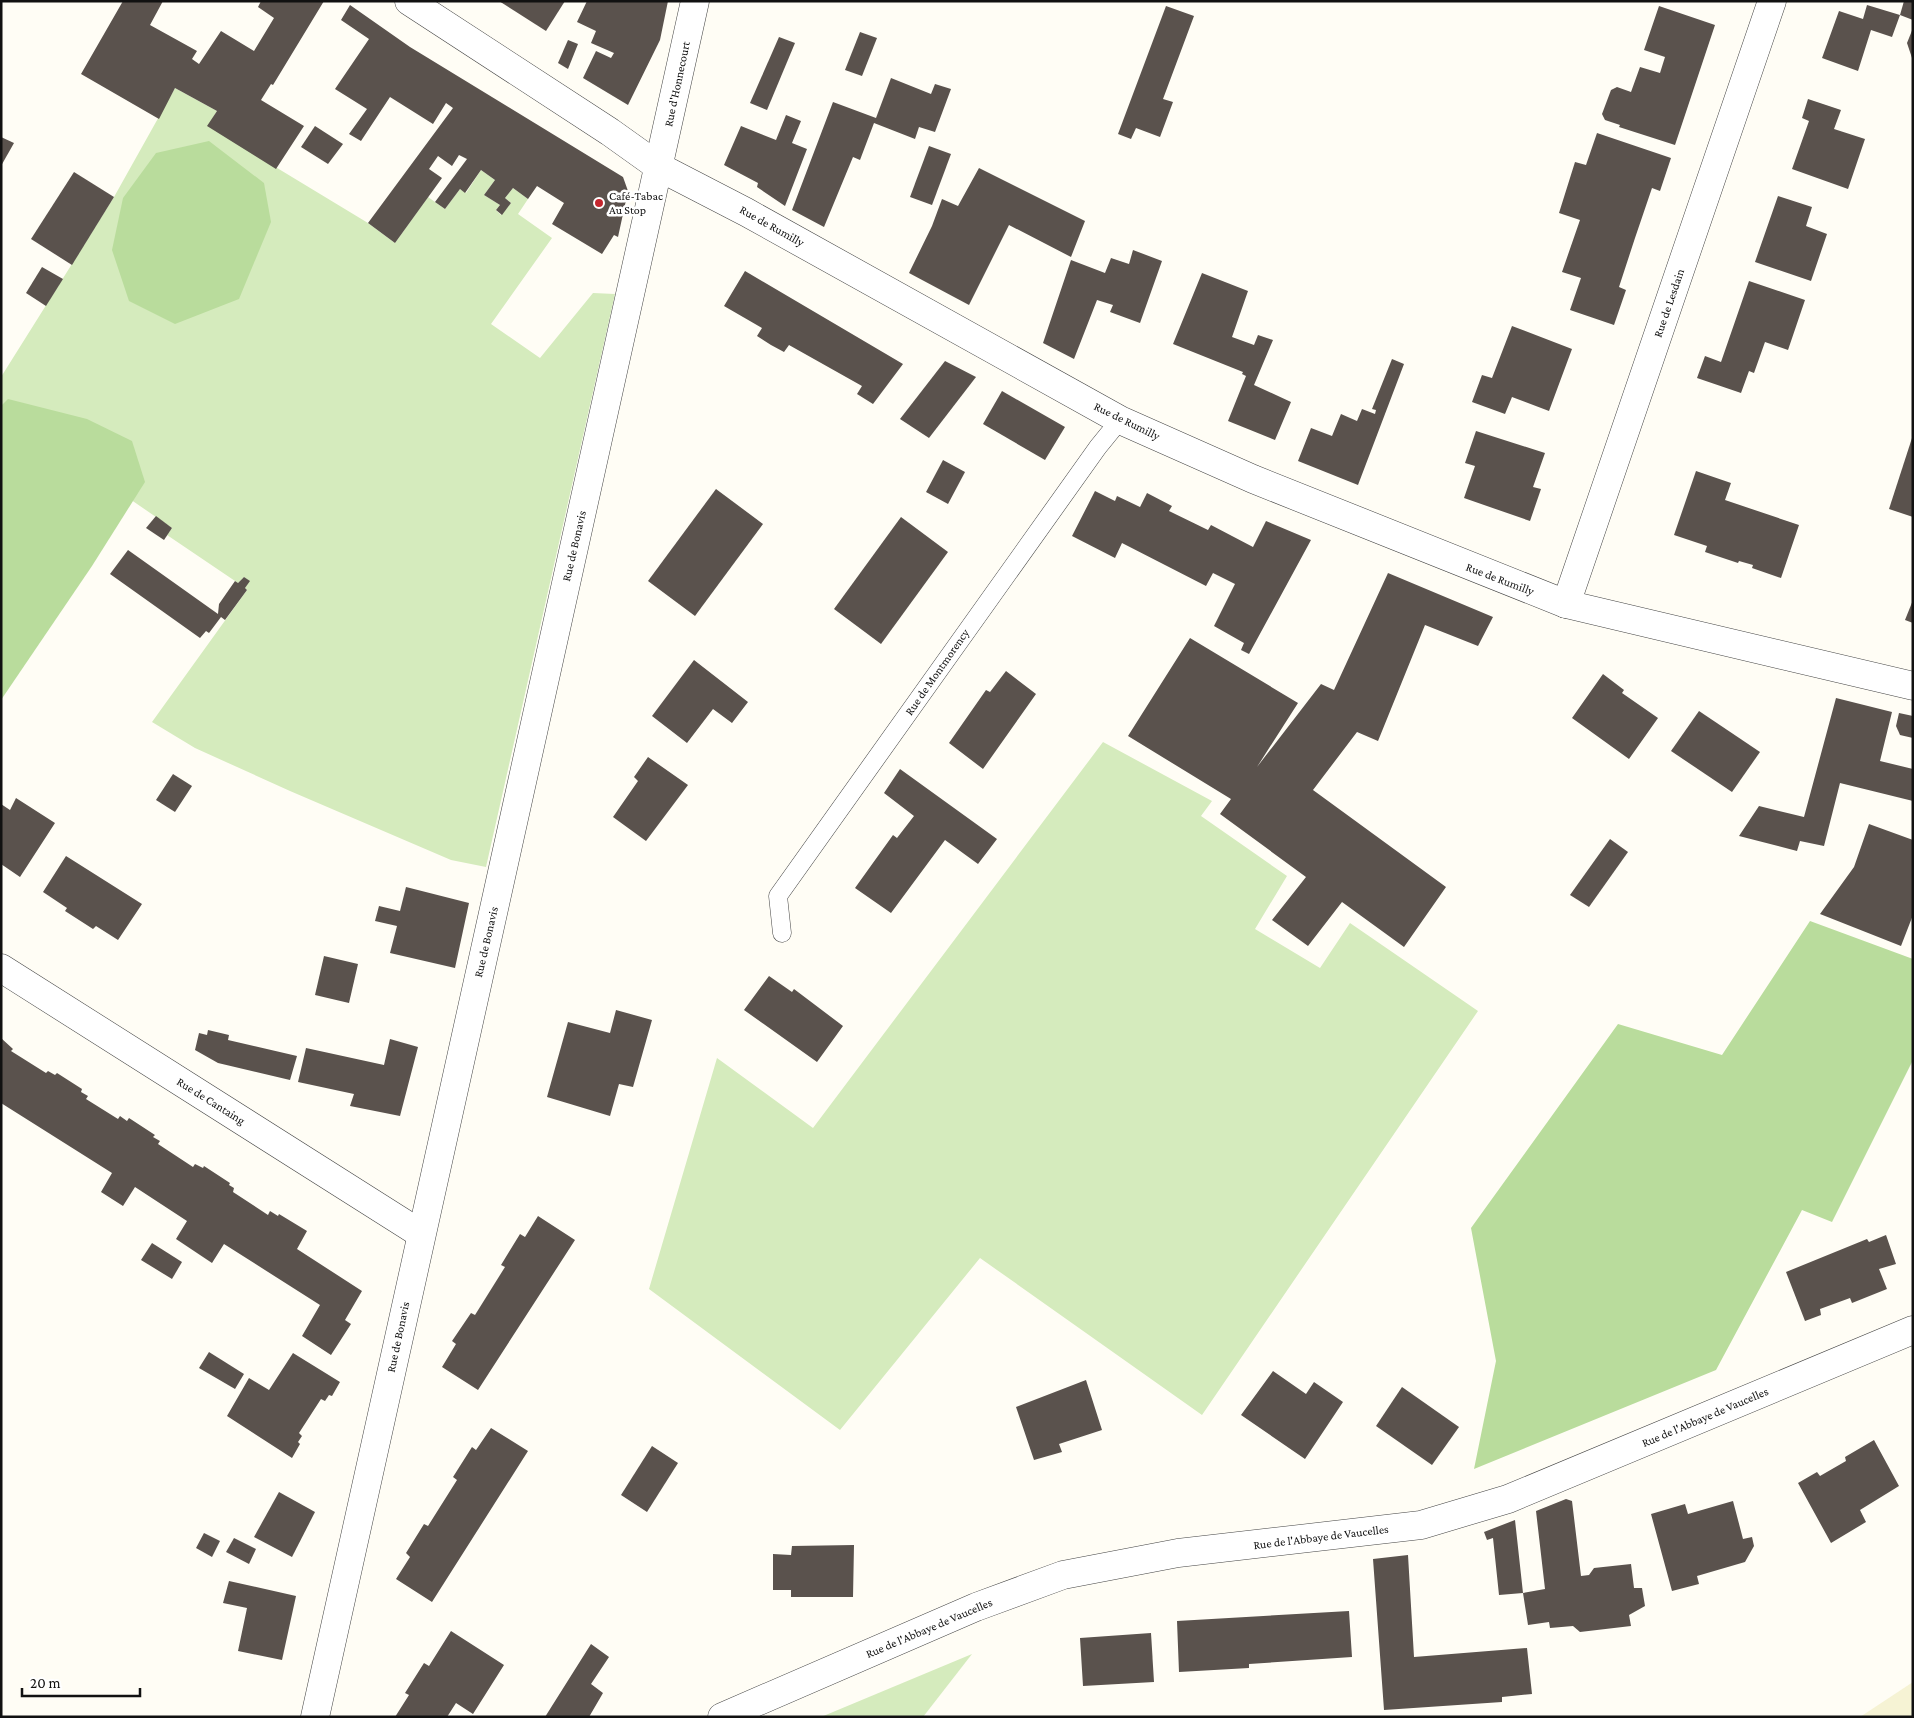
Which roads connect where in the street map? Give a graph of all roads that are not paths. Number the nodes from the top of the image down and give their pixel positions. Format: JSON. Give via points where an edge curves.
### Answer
{"nodes":[{"id":1,"x":409,"y":1,"type":"edge"},
{"id":2,"x":695,"y":1,"type":"edge"},
{"id":3,"x":1772,"y":1,"type":"edge"},
{"id":4,"x":659,"y":167,"type":"junction"},
{"id":5,"x":1120,"y":420,"type":"junction"},
{"id":6,"x":1566,"y":604,"type":"junction"},
{"id":7,"x":1913,"y":686,"type":"edge"},
{"id":8,"x":782,"y":933,"type":"dead end"},
{"id":9,"x":1,"y":968,"type":"edge"},
{"id":10,"x":420,"y":1234,"type":"junction"},
{"id":11,"x":1913,"y":1330,"type":"edge"},
{"id":12,"x":315,"y":1717,"type":"edge"},
{"id":13,"x":722,"y":1717,"type":"edge"}],
"edges":[{"from":1,"to":4,"type":"street","name":"Rue de Rumilly"},
{"from":2,"to":4,"type":"street","name":"Rue d'Honnecourt"},
{"from":3,"to":6,"type":"street","name":"Rue de Lesdain"},
{"from":4,"to":5,"type":"street","name":"Rue de Rumilly"},
{"from":4,"to":10,"type":"street","name":"Rue de Bonavis"},
{"from":5,"to":6,"type":"street","name":"Rue de Rumilly","via":[[1253,479]]},
{"from":5,"to":8,"type":"lane","name":"Rue de Montmorency","via":[[778,896]]},
{"from":6,"to":7,"type":"street","name":"Rue de Rumilly"},
{"from":9,"to":10,"type":"street","name":"Rue de Cantaing"},
{"from":10,"to":12,"type":"street","name":"Rue de Bonavis"},
{"from":11,"to":13,"type":"street","name":"Rue de l'Abbaye de Vaucelles","via":[[1508,1499],[1421,1525],[1178,1553],[1063,1575],[976,1607]]}]}
